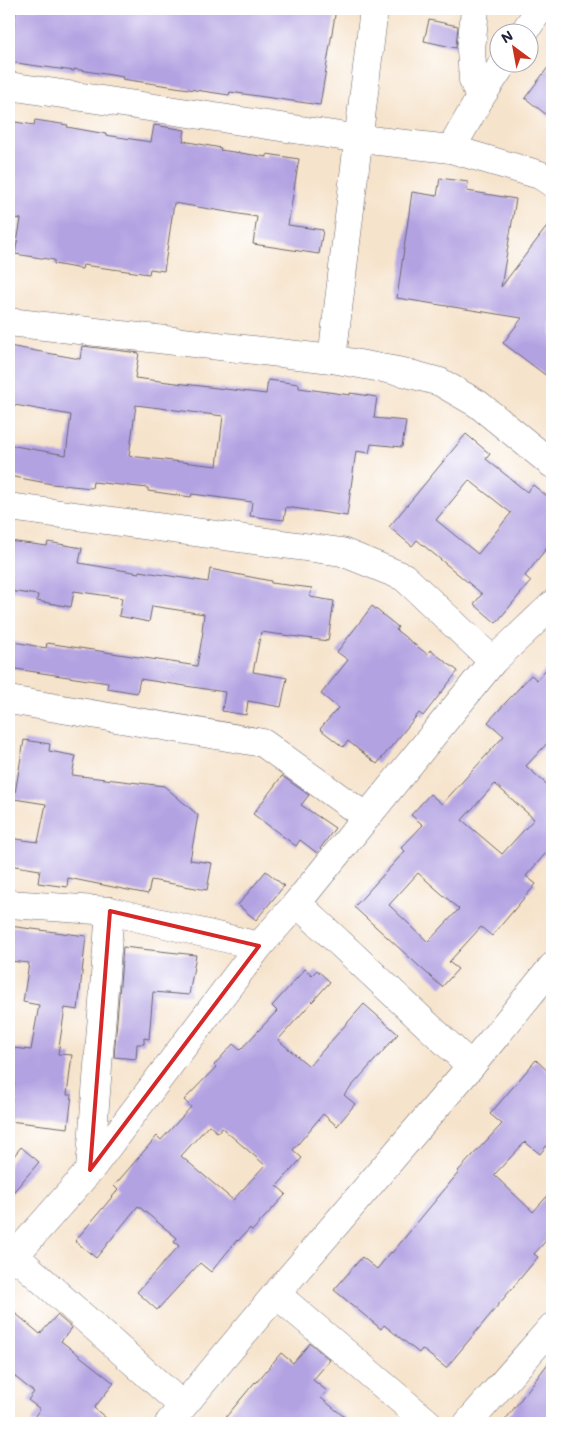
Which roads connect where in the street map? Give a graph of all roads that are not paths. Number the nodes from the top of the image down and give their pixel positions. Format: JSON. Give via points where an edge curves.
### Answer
{"nodes":[{"id":1,"x":374,"y":9,"type":"edge"},
{"id":2,"x":475,"y":9,"type":"edge"},
{"id":3,"x":540,"y":9,"type":"edge"},
{"id":4,"x":531,"y":22,"type":"edge"},
{"id":5,"x":497,"y":72,"type":"edge"},
{"id":6,"x":9,"y":86,"type":"edge"},
{"id":7,"x":480,"y":98,"type":"junction"},
{"id":8,"x":360,"y":139,"type":"junction"},
{"id":9,"x":451,"y":148,"type":"junction"},
{"id":10,"x":552,"y":184,"type":"edge"},
{"id":11,"x":9,"y":322,"type":"edge"},
{"id":12,"x":332,"y":359,"type":"junction"},
{"id":13,"x":552,"y":464,"type":"edge"},
{"id":14,"x":9,"y":507,"type":"edge"},
{"id":15,"x":552,"y":605,"type":"edge"},
{"id":16,"x":493,"y":662,"type":"junction"},
{"id":17,"x":9,"y":700,"type":"edge"},
{"id":18,"x":366,"y":817,"type":"junction"},
{"id":19,"x":297,"y":903,"type":"junction"},
{"id":20,"x":9,"y":904,"type":"edge"},
{"id":21,"x":110,"y":912,"type":"junction"},
{"id":22,"x":259,"y":946,"type":"junction"},
{"id":23,"x":552,"y":968,"type":"edge"},
{"id":24,"x":471,"y":1066,"type":"junction"},
{"id":25,"x":90,"y":1170,"type":"junction"},
{"id":26,"x":12,"y":1259,"type":"edge"},
{"id":27,"x":276,"y":1294,"type":"junction"},
{"id":28,"x":548,"y":1337,"type":"edge"},
{"id":29,"x":176,"y":1415,"type":"edge"},
{"id":30,"x":428,"y":1423,"type":"edge"},
{"id":31,"x":468,"y":1423,"type":"edge"}],
"edges":[{"from":1,"to":8,"type":"street"},
{"from":2,"to":7,"type":"street","via":[[471,50],[473,80]]},
{"from":3,"to":4,"type":"street"},
{"from":5,"to":7,"type":"street"},
{"from":6,"to":8,"type":"street"},
{"from":7,"to":9,"type":"street"},
{"from":8,"to":9,"type":"street"},
{"from":8,"to":12,"type":"street"},
{"from":9,"to":10,"type":"street","via":[[540,175]]},
{"from":11,"to":12,"type":"street"},
{"from":12,"to":13,"type":"street","via":[[440,382],[478,404]]},
{"from":14,"to":16,"type":"street","via":[[342,552],[404,577]]},
{"from":15,"to":16,"type":"street"},
{"from":16,"to":18,"type":"street"},
{"from":17,"to":18,"type":"street","via":[[264,742]]},
{"from":18,"to":19,"type":"street"},
{"from":19,"to":22,"type":"street"},
{"from":19,"to":24,"type":"street"},
{"from":20,"to":21,"type":"street"},
{"from":21,"to":22,"type":"street"},
{"from":21,"to":25,"type":"street"},
{"from":22,"to":25,"type":"street"},
{"from":23,"to":24,"type":"street"},
{"from":24,"to":27,"type":"street"},
{"from":25,"to":26,"type":"street"},
{"from":26,"to":29,"type":"street"},
{"from":27,"to":29,"type":"street"},
{"from":27,"to":30,"type":"street"},
{"from":28,"to":31,"type":"street"}]}
